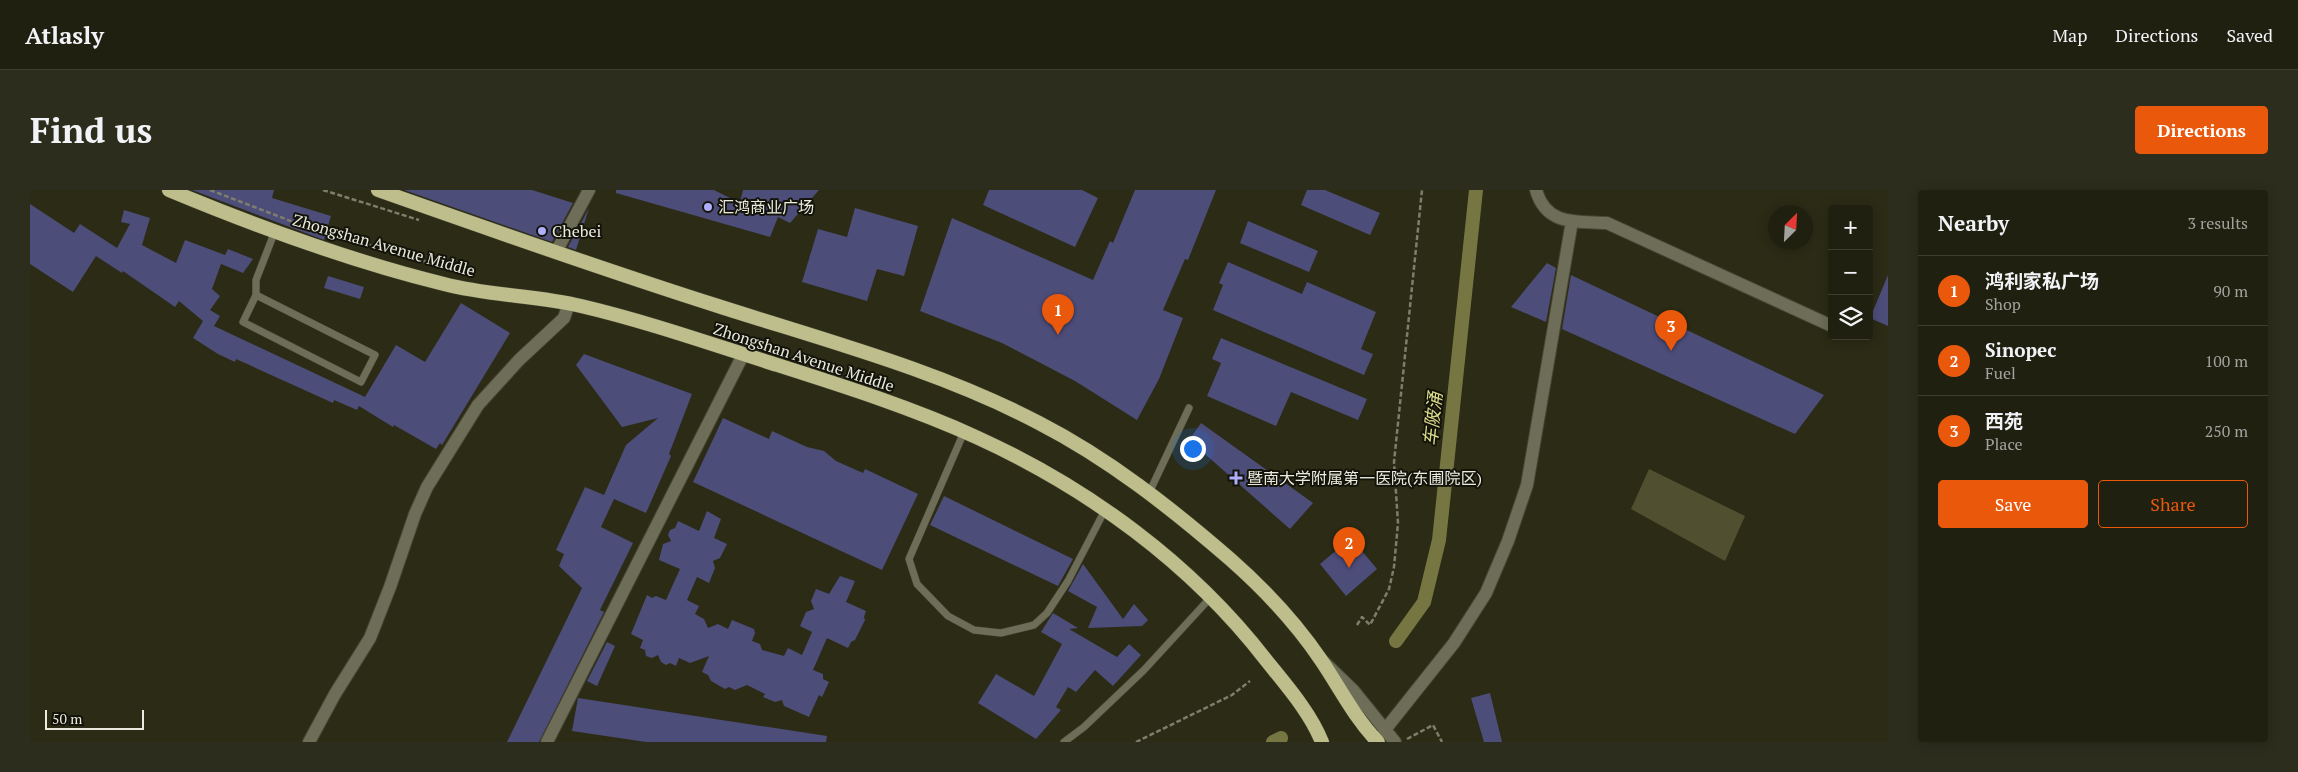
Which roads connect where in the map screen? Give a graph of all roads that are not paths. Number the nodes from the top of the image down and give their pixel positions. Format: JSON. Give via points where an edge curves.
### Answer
{"nodes":[{"id":1,"x":169,"y":190,"type":"edge"},
{"id":2,"x":378,"y":190,"type":"edge"},
{"id":3,"x":587,"y":190,"type":"edge"},
{"id":4,"x":1536,"y":190,"type":"edge"},
{"id":5,"x":1572,"y":221,"type":"junction"},
{"id":6,"x":275,"y":231,"type":"junction"},
{"id":7,"x":556,"y":252,"type":"junction"},
{"id":8,"x":256,"y":295,"type":"junction"},
{"id":9,"x":569,"y":303,"type":"junction"},
{"id":10,"x":1828,"y":324,"type":"edge"},
{"id":11,"x":743,"y":354,"type":"junction"},
{"id":12,"x":1189,"y":408,"type":"dead end"},
{"id":13,"x":964,"y":432,"type":"junction"},
{"id":14,"x":1150,"y":493,"type":"junction"},
{"id":15,"x":1105,"y":510,"type":"junction"},
{"id":16,"x":1212,"y":597,"type":"junction"},
{"id":17,"x":1381,"y":736,"type":"edge"},
{"id":18,"x":309,"y":742,"type":"edge"},
{"id":19,"x":548,"y":742,"type":"edge"},
{"id":20,"x":1064,"y":742,"type":"edge"},
{"id":21,"x":1322,"y":742,"type":"edge"},
{"id":22,"x":1395,"y":742,"type":"edge"}],
"edges":[{"from":1,"to":6,"type":"highway","name":"Zhongshan Avenue Middle"},
{"from":2,"to":7,"type":"highway","name":"Zhongshan Avenue Middle"},
{"from":3,"to":7,"type":"street"},
{"from":4,"to":5,"type":"street","via":[[1540,204],[1551,216]]},
{"from":5,"to":10,"type":"street","via":[[1608,223]]},
{"from":5,"to":17,"type":"street","via":[[1527,485],[1508,541],[1486,593],[1464,628]]},
{"from":6,"to":8,"type":"lane","via":[[256,280]]},
{"from":6,"to":9,"type":"highway","name":"Zhongshan Avenue Middle","via":[[443,284]]},
{"from":7,"to":14,"type":"highway","name":"Zhongshan Avenue Middle","via":[[955,384],[1064,436]]},
{"from":8,"to":8,"type":"lane","via":[[242,322],[361,382],[374,355]]},
{"from":9,"to":11,"type":"highway","name":"Zhongshan Avenue Middle"},
{"from":9,"to":18,"type":"street","via":[[564,318],[478,405],[427,487],[370,638]]},
{"from":11,"to":13,"type":"highway","name":"Zhongshan Avenue Middle","via":[[884,401]]},
{"from":11,"to":19,"type":"street"},
{"from":12,"to":14,"type":"lane"},
{"from":13,"to":15,"type":"highway","name":"Zhongshan Avenue Middle","via":[[1032,466]]},
{"from":13,"to":15,"type":"lane","via":[[909,559],[917,584],[948,616],[974,630],[1001,633],[1034,625],[1052,605]]},
{"from":14,"to":17,"type":"highway","name":"Zhongshan Avenue Middle","via":[[1258,585],[1320,658],[1359,721]]},
{"from":15,"to":16,"type":"highway","name":"Zhongshan Avenue Middle","via":[[1159,550]]},
{"from":16,"to":20,"type":"lane","via":[[1144,670]]},
{"from":16,"to":21,"type":"highway","name":"Zhongshan Avenue Middle","via":[[1284,684]]},
{"from":17,"to":22,"type":"street"}]}
